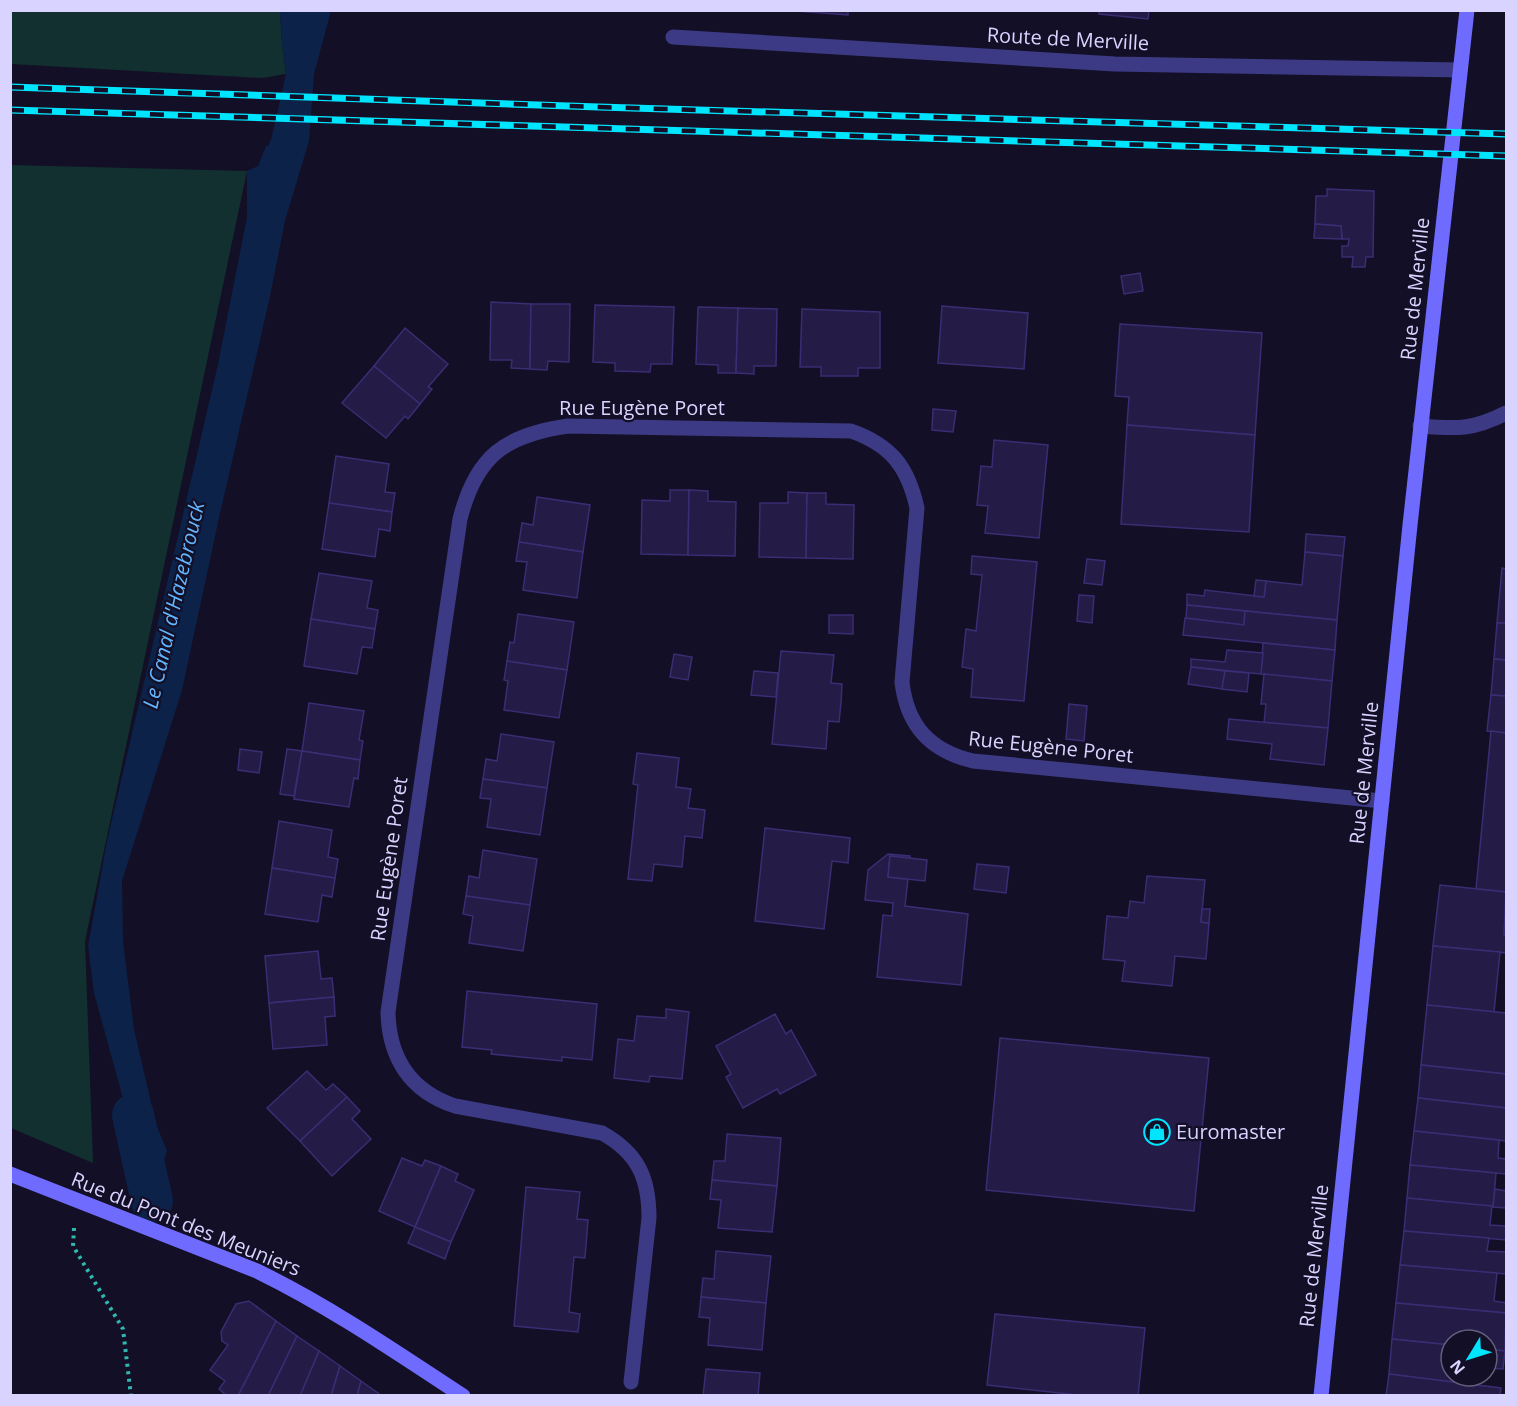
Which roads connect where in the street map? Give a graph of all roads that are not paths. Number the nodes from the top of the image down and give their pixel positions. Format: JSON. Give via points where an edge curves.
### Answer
{"nodes":[{"id":1,"x":1467,"y":10,"type":"edge"},
{"id":2,"x":673,"y":37,"type":"dead end"},
{"id":3,"x":1460,"y":70,"type":"junction"},
{"id":4,"x":1506,"y":413,"type":"edge"},
{"id":5,"x":1420,"y":426,"type":"junction"},
{"id":6,"x":1382,"y":801,"type":"junction"},
{"id":7,"x":10,"y":1174,"type":"edge"},
{"id":8,"x":631,"y":1382,"type":"dead end"},
{"id":9,"x":463,"y":1395,"type":"edge"},
{"id":10,"x":1321,"y":1395,"type":"edge"}],
"edges":[{"from":1,"to":3,"type":"street"},
{"from":2,"to":3,"type":"street","name":"Route de Merville","via":[[1115,64]]},
{"from":3,"to":5,"type":"street","name":"Rue de Merville"},
{"from":4,"to":5,"type":"street","via":[[1473,427]]},
{"from":5,"to":6,"type":"street","name":"Rue de Merville"},
{"from":6,"to":8,"type":"street","name":"Rue Eugène Poret","via":[[974,761],[954,757],[936,747],[911,717],[902,682],[917,508],[913,489],[900,465],[868,436],[851,430],[568,426],[525,435],[505,444],[477,474],[460,519],[388,1030],[400,1063],[425,1092],[438,1100],[602,1133],[617,1141],[639,1167],[646,1183],[649,1218]]},
{"from":6,"to":10,"type":"street","name":"Rue de Merville"},
{"from":7,"to":9,"type":"street","name":"Rue du Pont des Meuniers","via":[[257,1271],[326,1308]]}]}
